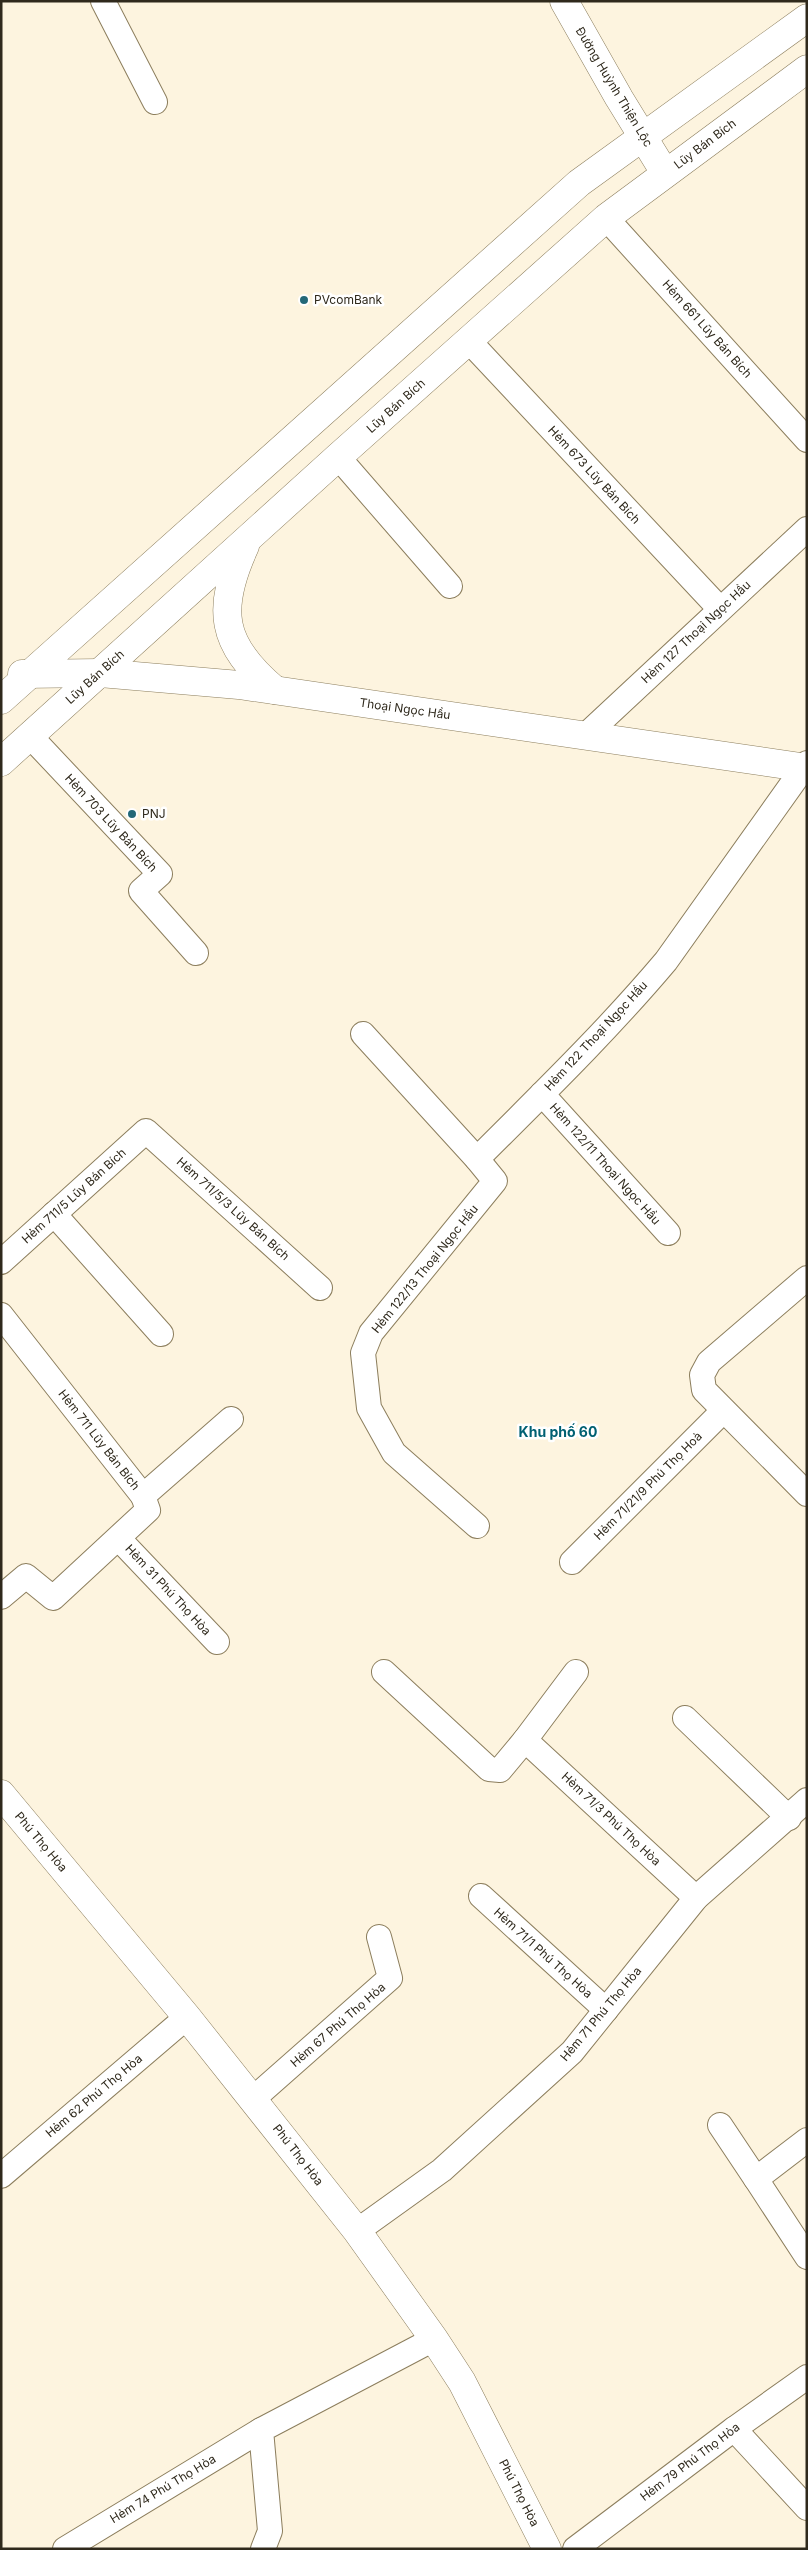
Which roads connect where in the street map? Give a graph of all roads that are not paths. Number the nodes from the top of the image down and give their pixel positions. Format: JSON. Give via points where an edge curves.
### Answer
{"nodes":[{"id":1,"x":103,"y":1,"type":"edge"},
{"id":2,"x":564,"y":1,"type":"edge"},
{"id":3,"x":807,"y":18,"type":"edge"},
{"id":4,"x":807,"y":68,"type":"edge"},
{"id":5,"x":155,"y":102,"type":"dead end"},
{"id":6,"x":642,"y":136,"type":"junction"},
{"id":7,"x":665,"y":173,"type":"junction"},
{"id":8,"x":606,"y":218,"type":"junction"},
{"id":9,"x":469,"y":341,"type":"junction"},
{"id":10,"x":807,"y":440,"type":"edge"},
{"id":11,"x":338,"y":457,"type":"junction"},
{"id":12,"x":807,"y":529,"type":"edge"},
{"id":13,"x":253,"y":534,"type":"junction"},
{"id":14,"x":450,"y":586,"type":"dead end"},
{"id":15,"x":720,"y":609,"type":"junction"},
{"id":16,"x":32,"y":672,"type":"junction"},
{"id":17,"x":100,"y":673,"type":"junction"},
{"id":18,"x":1,"y":676,"type":"edge"},
{"id":19,"x":274,"y":690,"type":"junction"},
{"id":20,"x":1,"y":700,"type":"edge"},
{"id":21,"x":586,"y":735,"type":"junction"},
{"id":22,"x":30,"y":736,"type":"junction"},
{"id":23,"x":1,"y":762,"type":"edge"},
{"id":24,"x":805,"y":766,"type":"edge"},
{"id":25,"x":196,"y":953,"type":"dead end"},
{"id":26,"x":364,"y":1034,"type":"dead end"},
{"id":27,"x":542,"y":1094,"type":"junction"},
{"id":28,"x":146,"y":1131,"type":"joint"},
{"id":29,"x":477,"y":1159,"type":"junction"},
{"id":30,"x":54,"y":1214,"type":"junction"},
{"id":31,"x":668,"y":1233,"type":"dead end"},
{"id":32,"x":1,"y":1262,"type":"edge"},
{"id":33,"x":807,"y":1278,"type":"edge"},
{"id":34,"x":320,"y":1288,"type":"dead end"},
{"id":35,"x":1,"y":1315,"type":"edge"},
{"id":36,"x":161,"y":1334,"type":"dead end"},
{"id":37,"x":723,"y":1410,"type":"junction"},
{"id":38,"x":230,"y":1418,"type":"dead end"},
{"id":39,"x":807,"y":1494,"type":"edge"},
{"id":40,"x":143,"y":1496,"type":"junction"},
{"id":41,"x":477,"y":1526,"type":"dead end"},
{"id":42,"x":119,"y":1539,"type":"junction"},
{"id":43,"x":572,"y":1562,"type":"dead end"},
{"id":44,"x":1,"y":1597,"type":"edge"},
{"id":45,"x":217,"y":1642,"type":"dead end"},
{"id":46,"x":384,"y":1672,"type":"dead end"},
{"id":47,"x":576,"y":1672,"type":"dead end"},
{"id":48,"x":685,"y":1718,"type":"dead end"},
{"id":49,"x":525,"y":1740,"type":"junction"},
{"id":50,"x":1,"y":1794,"type":"edge"},
{"id":51,"x":807,"y":1800,"type":"edge"},
{"id":52,"x":790,"y":1818,"type":"junction"},
{"id":53,"x":481,"y":1896,"type":"dead end"},
{"id":54,"x":696,"y":1898,"type":"junction"},
{"id":55,"x":379,"y":1938,"type":"dead end"},
{"id":56,"x":606,"y":2010,"type":"junction"},
{"id":57,"x":187,"y":2017,"type":"junction"},
{"id":58,"x":253,"y":2099,"type":"junction"},
{"id":59,"x":720,"y":2125,"type":"dead end"},
{"id":60,"x":807,"y":2140,"type":"edge"},
{"id":61,"x":1,"y":2176,"type":"edge"},
{"id":62,"x":756,"y":2179,"type":"junction"},
{"id":63,"x":357,"y":2231,"type":"junction"},
{"id":64,"x":807,"y":2257,"type":"edge"},
{"id":65,"x":434,"y":2338,"type":"junction"},
{"id":66,"x":807,"y":2377,"type":"edge"},
{"id":67,"x":734,"y":2429,"type":"junction"},
{"id":68,"x":261,"y":2430,"type":"junction"},
{"id":69,"x":807,"y":2508,"type":"edge"},
{"id":70,"x":65,"y":2549,"type":"edge"},
{"id":71,"x":263,"y":2549,"type":"edge"},
{"id":72,"x":547,"y":2549,"type":"edge"},
{"id":73,"x":575,"y":2549,"type":"edge"}],
"edges":[{"from":1,"to":5,"type":"lane"},
{"from":2,"to":6,"type":"main road","name":"Đường Huỳnh Thiện Lộc"},
{"from":3,"to":6,"type":"main road"},
{"from":4,"to":7,"type":"main road","name":"Lũy Bán Bích"},
{"from":6,"to":7,"type":"main road","name":"Đường Huỳnh Thiện Lộc"},
{"from":6,"to":16,"type":"main road","via":[[579,183]]},
{"from":7,"to":8,"type":"main road","name":"Lũy Bán Bích"},
{"from":8,"to":9,"type":"main road","name":"Lũy Bán Bích"},
{"from":8,"to":10,"type":"lane","name":"Hẻm 661 Lũy Bán Bích"},
{"from":9,"to":11,"type":"main road","name":"Lũy Bán Bích"},
{"from":9,"to":15,"type":"lane","name":"Hẻm 673 Lũy Bán Bích"},
{"from":11,"to":13,"type":"main road","name":"Lũy Bán Bích"},
{"from":11,"to":14,"type":"lane"},
{"from":12,"to":15,"type":"lane","name":"Hẻm 127 Thoại Ngọc Hầu"},
{"from":13,"to":17,"type":"main road","name":"Lũy Bán Bích"},
{"from":13,"to":19,"type":"main road","via":[[232,577],[227,598],[228,621],[232,639],[243,659]]},
{"from":15,"to":21,"type":"lane","name":"Hẻm 127 Thoại Ngọc Hầu"},
{"from":16,"to":17,"type":"main road","name":"Thoại Ngọc Hầu"},
{"from":16,"to":18,"type":"main road","name":"Thoại Ngọc Hầu"},
{"from":16,"to":20,"type":"main road"},
{"from":17,"to":19,"type":"main road","name":"Thoại Ngọc Hầu"},
{"from":17,"to":22,"type":"main road","name":"Lũy Bán Bích"},
{"from":19,"to":21,"type":"main road","name":"Thoại Ngọc Hầu"},
{"from":21,"to":24,"type":"main road","name":"Thoại Ngọc Hầu"},
{"from":22,"to":23,"type":"main road","name":"Lũy Bán Bích"},
{"from":22,"to":25,"type":"lane","name":"Hẻm 703 Lũy Bán Bích","via":[[160,874],[141,891]]},
{"from":24,"to":27,"type":"lane","name":"Hẻm 122 Thoại Ngọc Hầu","via":[[666,961]]},
{"from":26,"to":29,"type":"lane"},
{"from":27,"to":29,"type":"lane","name":"Hẻm 122 Thoại Ngọc Hầu"},
{"from":27,"to":31,"type":"lane","name":"Hẻm 122/11 Thoại Ngọc Hầu"},
{"from":28,"to":30,"type":"lane","name":"Hẻm 711/5 Lũy Bán Bích"},
{"from":28,"to":34,"type":"lane","name":"Hẻm 711/5/3 Lũy Bán Bích"},
{"from":29,"to":41,"type":"lane","name":"Hẻm 122/13 Thoại Ngọc Hầu","via":[[495,1181],[372,1333],[363,1353],[369,1408],[394,1453]]},
{"from":30,"to":32,"type":"lane","name":"Hẻm 711/5 Lũy Bán Bích"},
{"from":30,"to":36,"type":"lane"},
{"from":33,"to":37,"type":"lane","via":[[709,1362],[702,1375],[704,1390]]},
{"from":35,"to":40,"type":"lane","name":"Hẻm 711 Lũy Bán Bích"},
{"from":37,"to":39,"type":"lane"},
{"from":37,"to":43,"type":"lane","name":"Hẻm 71/21/9 Phú Thọ Hoà"},
{"from":38,"to":40,"type":"lane","name":"Hẻm 711 Lũy Bán Bích"},
{"from":40,"to":42,"type":"lane","name":"Hẻm 31 Phú Thọ Hòa","via":[[148,1510]]},
{"from":42,"to":44,"type":"lane","name":"Hẻm 31 Phú Thọ Hòa","via":[[52,1598],[26,1576]]},
{"from":42,"to":45,"type":"lane","name":"Hẻm 31 Phú Thọ Hòa"},
{"from":46,"to":49,"type":"lane","via":[[489,1769],[500,1770]]},
{"from":47,"to":49,"type":"lane"},
{"from":48,"to":52,"type":"lane"},
{"from":49,"to":54,"type":"lane","name":"Hẻm 71/3 Phú Thọ Hòa"},
{"from":50,"to":57,"type":"main road","name":"Phú Thọ Hòa"},
{"from":51,"to":52,"type":"lane","name":"Hẻm 71 Phú Thọ Hòa"},
{"from":52,"to":54,"type":"lane","name":"Hẻm 71 Phú Thọ Hòa"},
{"from":53,"to":56,"type":"lane","name":"Hẻm 71/1 Phú Thọ Hòa"},
{"from":54,"to":56,"type":"lane","name":"Hẻm 71 Phú Thọ Hòa"},
{"from":55,"to":58,"type":"lane","name":"Hẻm 67 Phú Thọ Hòa","via":[[390,1978]]},
{"from":56,"to":63,"type":"lane","name":"Hẻm 71 Phú Thọ Hòa","via":[[572,2052],[442,2170]]},
{"from":57,"to":58,"type":"main road","name":"Phú Thọ Hòa"},
{"from":57,"to":61,"type":"lane","name":"Hẻm 62 Phú Thọ Hòa"},
{"from":58,"to":63,"type":"main road","name":"Phú Thọ Hòa"},
{"from":59,"to":62,"type":"lane"},
{"from":60,"to":62,"type":"lane"},
{"from":62,"to":64,"type":"lane"},
{"from":63,"to":65,"type":"main road","name":"Phú Thọ Hòa"},
{"from":65,"to":68,"type":"lane","name":"Hẻm 74 Phú Thọ Hòa"},
{"from":65,"to":72,"type":"main road","name":"Phú Thọ Hòa","via":[[462,2382]]},
{"from":66,"to":67,"type":"lane","name":"Hẻm 79 Phú Thọ Hòa"},
{"from":67,"to":69,"type":"lane"},
{"from":67,"to":73,"type":"lane","name":"Hẻm 79 Phú Thọ Hòa"},
{"from":68,"to":70,"type":"lane","name":"Hẻm 74 Phú Thọ Hòa"},
{"from":68,"to":71,"type":"lane","via":[[270,2531]]}]}
